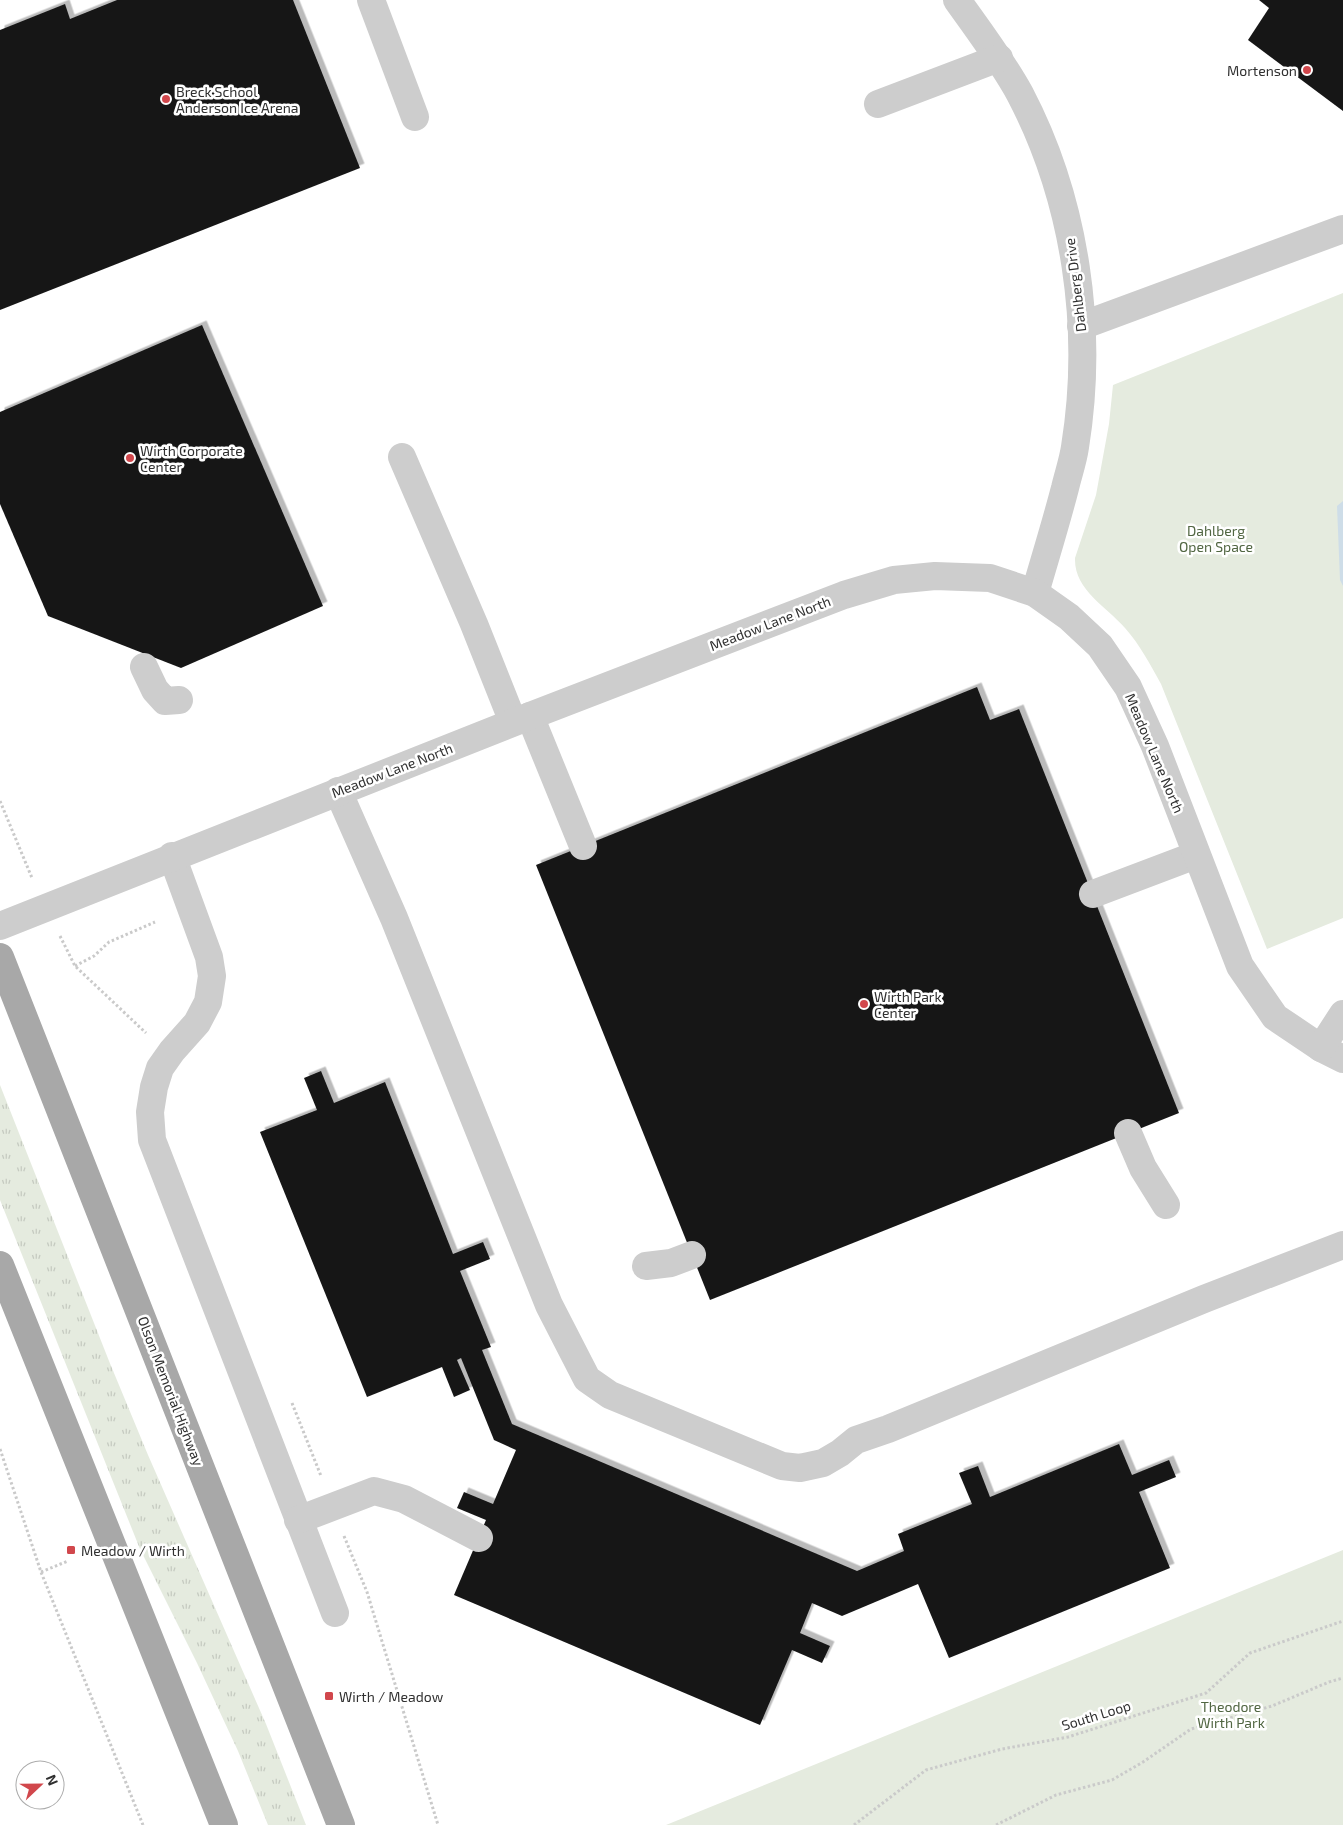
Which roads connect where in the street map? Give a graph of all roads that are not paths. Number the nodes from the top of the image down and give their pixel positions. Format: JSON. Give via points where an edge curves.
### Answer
{"nodes":[{"id":1,"x":371,"y":0,"type":"edge"},
{"id":2,"x":956,"y":0,"type":"edge"},
{"id":3,"x":999,"y":58,"type":"junction"},
{"id":4,"x":878,"y":104,"type":"dead end"},
{"id":5,"x":415,"y":117,"type":"dead end"},
{"id":6,"x":1343,"y":229,"type":"edge"},
{"id":7,"x":1081,"y":326,"type":"junction"},
{"id":8,"x":402,"y":457,"type":"dead end"},
{"id":9,"x":1035,"y":594,"type":"junction"},
{"id":10,"x":144,"y":667,"type":"dead end"},
{"id":11,"x":179,"y":700,"type":"dead end"},
{"id":12,"x":522,"y":719,"type":"junction"},
{"id":13,"x":338,"y":791,"type":"junction"},
{"id":14,"x":583,"y":846,"type":"dead end"},
{"id":15,"x":1196,"y":855,"type":"junction"},
{"id":16,"x":172,"y":856,"type":"junction"},
{"id":17,"x":1093,"y":894,"type":"dead end"},
{"id":18,"x":0,"y":926,"type":"edge"},
{"id":19,"x":0,"y":957,"type":"edge"},
{"id":20,"x":1343,"y":1014,"type":"edge"},
{"id":21,"x":1336,"y":1049,"type":"edge"},
{"id":22,"x":1128,"y":1133,"type":"dead end"},
{"id":23,"x":1166,"y":1205,"type":"dead end"},
{"id":24,"x":1343,"y":1245,"type":"edge"},
{"id":25,"x":692,"y":1255,"type":"dead end"},
{"id":26,"x":0,"y":1265,"type":"edge"},
{"id":27,"x":646,"y":1266,"type":"dead end"},
{"id":28,"x":298,"y":1520,"type":"junction"},
{"id":29,"x":479,"y":1538,"type":"dead end"},
{"id":30,"x":335,"y":1613,"type":"dead end"},
{"id":31,"x":224,"y":1825,"type":"edge"},
{"id":32,"x":341,"y":1825,"type":"edge"}],
"edges":[{"from":1,"to":5,"type":"street"},
{"from":2,"to":3,"type":"street","name":"Dahlberg Drive"},
{"from":3,"to":4,"type":"street"},
{"from":3,"to":7,"type":"street","name":"Dahlberg Drive","via":[[1047,155],[1065,210],[1077,275]]},
{"from":6,"to":7,"type":"street"},
{"from":7,"to":9,"type":"street","name":"Dahlberg Drive","via":[[1083,364],[1075,448]]},
{"from":8,"to":12,"type":"street","via":[[470,616]]},
{"from":9,"to":12,"type":"street","name":"Meadow Lane North","via":[[990,578],[935,576],[894,580],[816,605]]},
{"from":9,"to":15,"type":"street","name":"Meadow Lane North","via":[[1069,616],[1100,646],[1128,687],[1155,746]]},
{"from":10,"to":11,"type":"street","via":[[155,690],[165,701]]},
{"from":12,"to":13,"type":"street","name":"Meadow Lane North"},
{"from":12,"to":14,"type":"street"},
{"from":13,"to":16,"type":"street","name":"Meadow Lane North"},
{"from":13,"to":24,"type":"street","via":[[394,918],[549,1305],[587,1378],[610,1395],[782,1466],[800,1468],[823,1463],[856,1440]]},
{"from":15,"to":17,"type":"street"},
{"from":15,"to":21,"type":"street","name":"Meadow Lane North","via":[[1240,966],[1275,1017]]},
{"from":16,"to":18,"type":"street","name":"Meadow Lane North"},
{"from":16,"to":28,"type":"street","via":[[209,958],[212,976],[208,1002],[197,1022],[160,1068],[150,1112],[152,1140]]},
{"from":19,"to":32,"type":"main road","name":"Olson Memorial Highway"},
{"from":20,"to":21,"type":"street"},
{"from":22,"to":23,"type":"street","via":[[1143,1168]]},
{"from":25,"to":27,"type":"street","via":[[671,1263]]},
{"from":26,"to":31,"type":"main road"},
{"from":28,"to":29,"type":"street","via":[[374,1491],[404,1499]]},
{"from":28,"to":30,"type":"street"}]}
